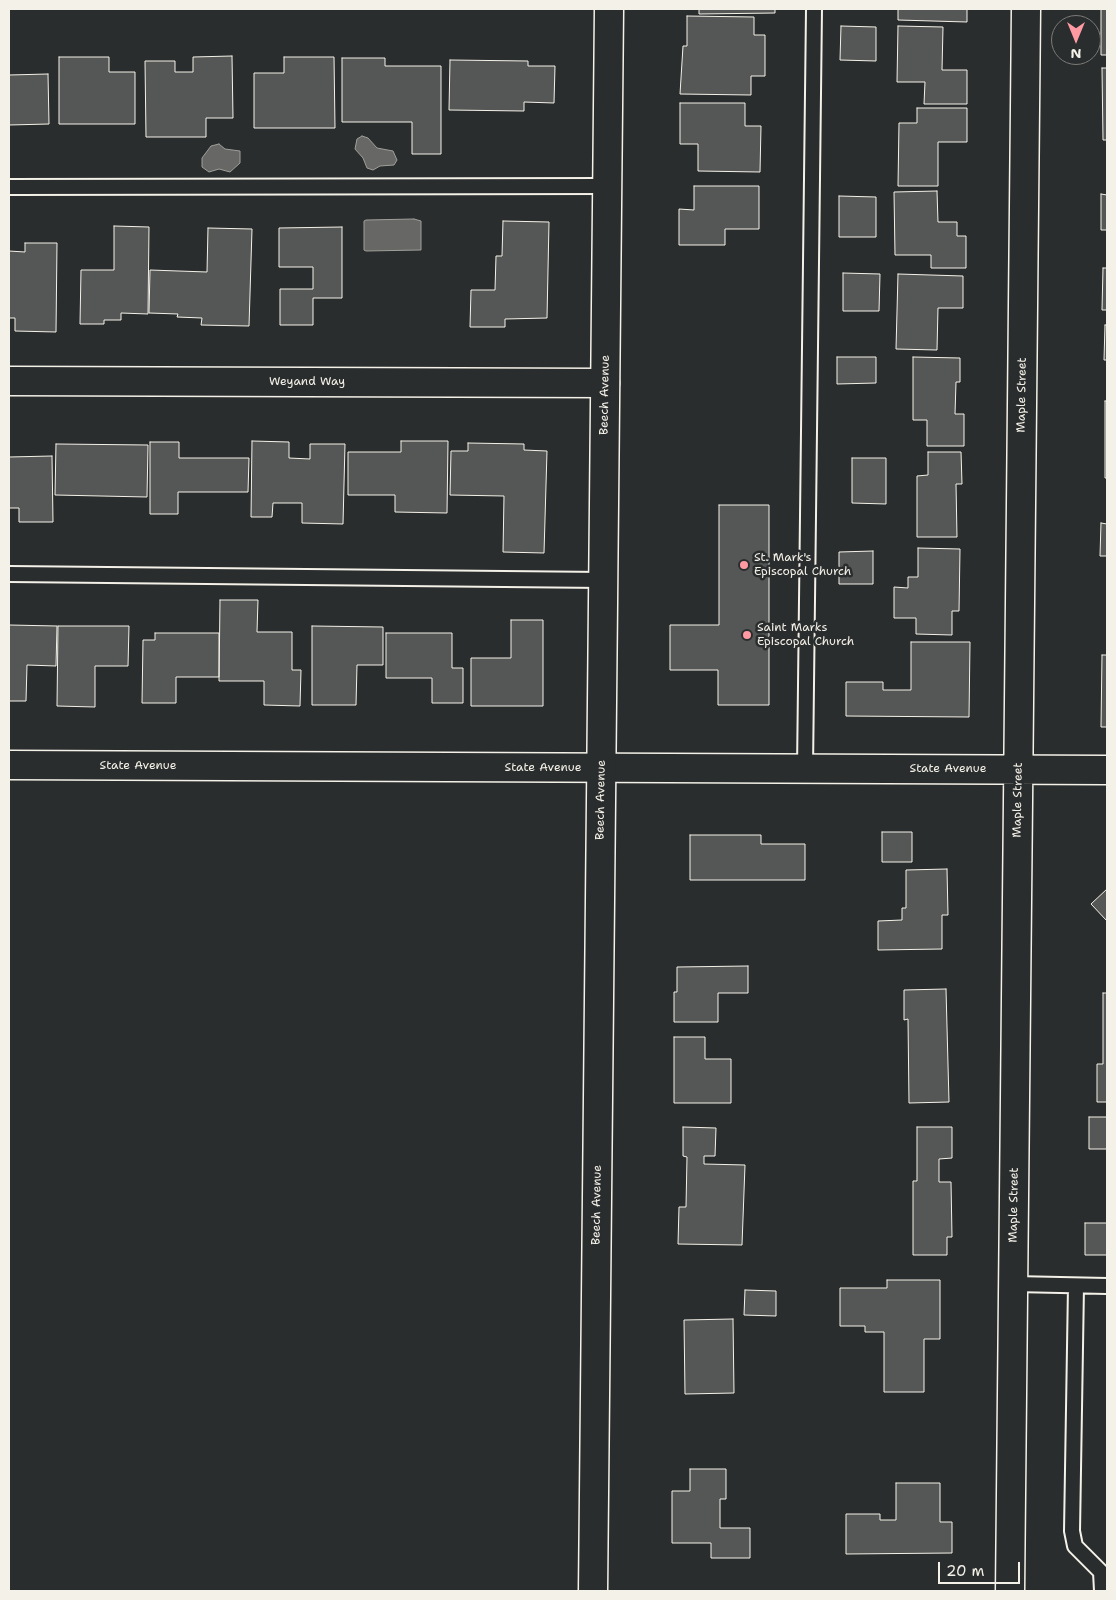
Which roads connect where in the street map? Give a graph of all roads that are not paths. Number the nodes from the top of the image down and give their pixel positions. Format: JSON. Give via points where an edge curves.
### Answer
{"nodes":[{"id":1,"x":609,"y":9,"type":"edge"},
{"id":2,"x":814,"y":9,"type":"edge"},
{"id":3,"x":1026,"y":9,"type":"edge"},
{"id":4,"x":607,"y":186,"type":"junction"},
{"id":5,"x":9,"y":187,"type":"edge"},
{"id":6,"x":9,"y":381,"type":"edge"},
{"id":7,"x":605,"y":384,"type":"junction"},
{"id":8,"x":9,"y":574,"type":"edge"},
{"id":9,"x":603,"y":580,"type":"junction"},
{"id":10,"x":9,"y":766,"type":"edge"},
{"id":11,"x":601,"y":768,"type":"junction"},
{"id":12,"x":805,"y":769,"type":"junction"},
{"id":13,"x":1019,"y":770,"type":"junction"},
{"id":14,"x":1107,"y":770,"type":"edge"},
{"id":15,"x":1014,"y":1284,"type":"junction"},
{"id":16,"x":1076,"y":1286,"type":"junction"},
{"id":17,"x":1107,"y":1286,"type":"edge"},
{"id":18,"x":593,"y":1591,"type":"edge"},
{"id":19,"x":1010,"y":1591,"type":"edge"},
{"id":20,"x":1102,"y":1591,"type":"edge"}],
"edges":[{"from":1,"to":4,"type":"street","name":"Beech Avenue"},
{"from":2,"to":12,"type":"lane"},
{"from":3,"to":13,"type":"street","name":"Maple Street"},
{"from":4,"to":5,"type":"lane"},
{"from":4,"to":7,"type":"street","name":"Beech Avenue"},
{"from":6,"to":7,"type":"street","name":"Weyand Way"},
{"from":7,"to":9,"type":"street","name":"Beech Avenue"},
{"from":8,"to":9,"type":"lane"},
{"from":9,"to":11,"type":"street","name":"Beech Avenue"},
{"from":10,"to":11,"type":"street","name":"State Avenue"},
{"from":11,"to":12,"type":"street","name":"State Avenue"},
{"from":11,"to":18,"type":"street","name":"Beech Avenue"},
{"from":12,"to":13,"type":"street","name":"State Avenue"},
{"from":13,"to":14,"type":"street","name":"State Avenue"},
{"from":13,"to":15,"type":"street","name":"Maple Street"},
{"from":15,"to":16,"type":"lane"},
{"from":15,"to":19,"type":"street","name":"Maple Street"},
{"from":16,"to":17,"type":"lane"},
{"from":16,"to":20,"type":"lane","via":[[1072,1531],[1075,1546],[1101,1572]]}]}
